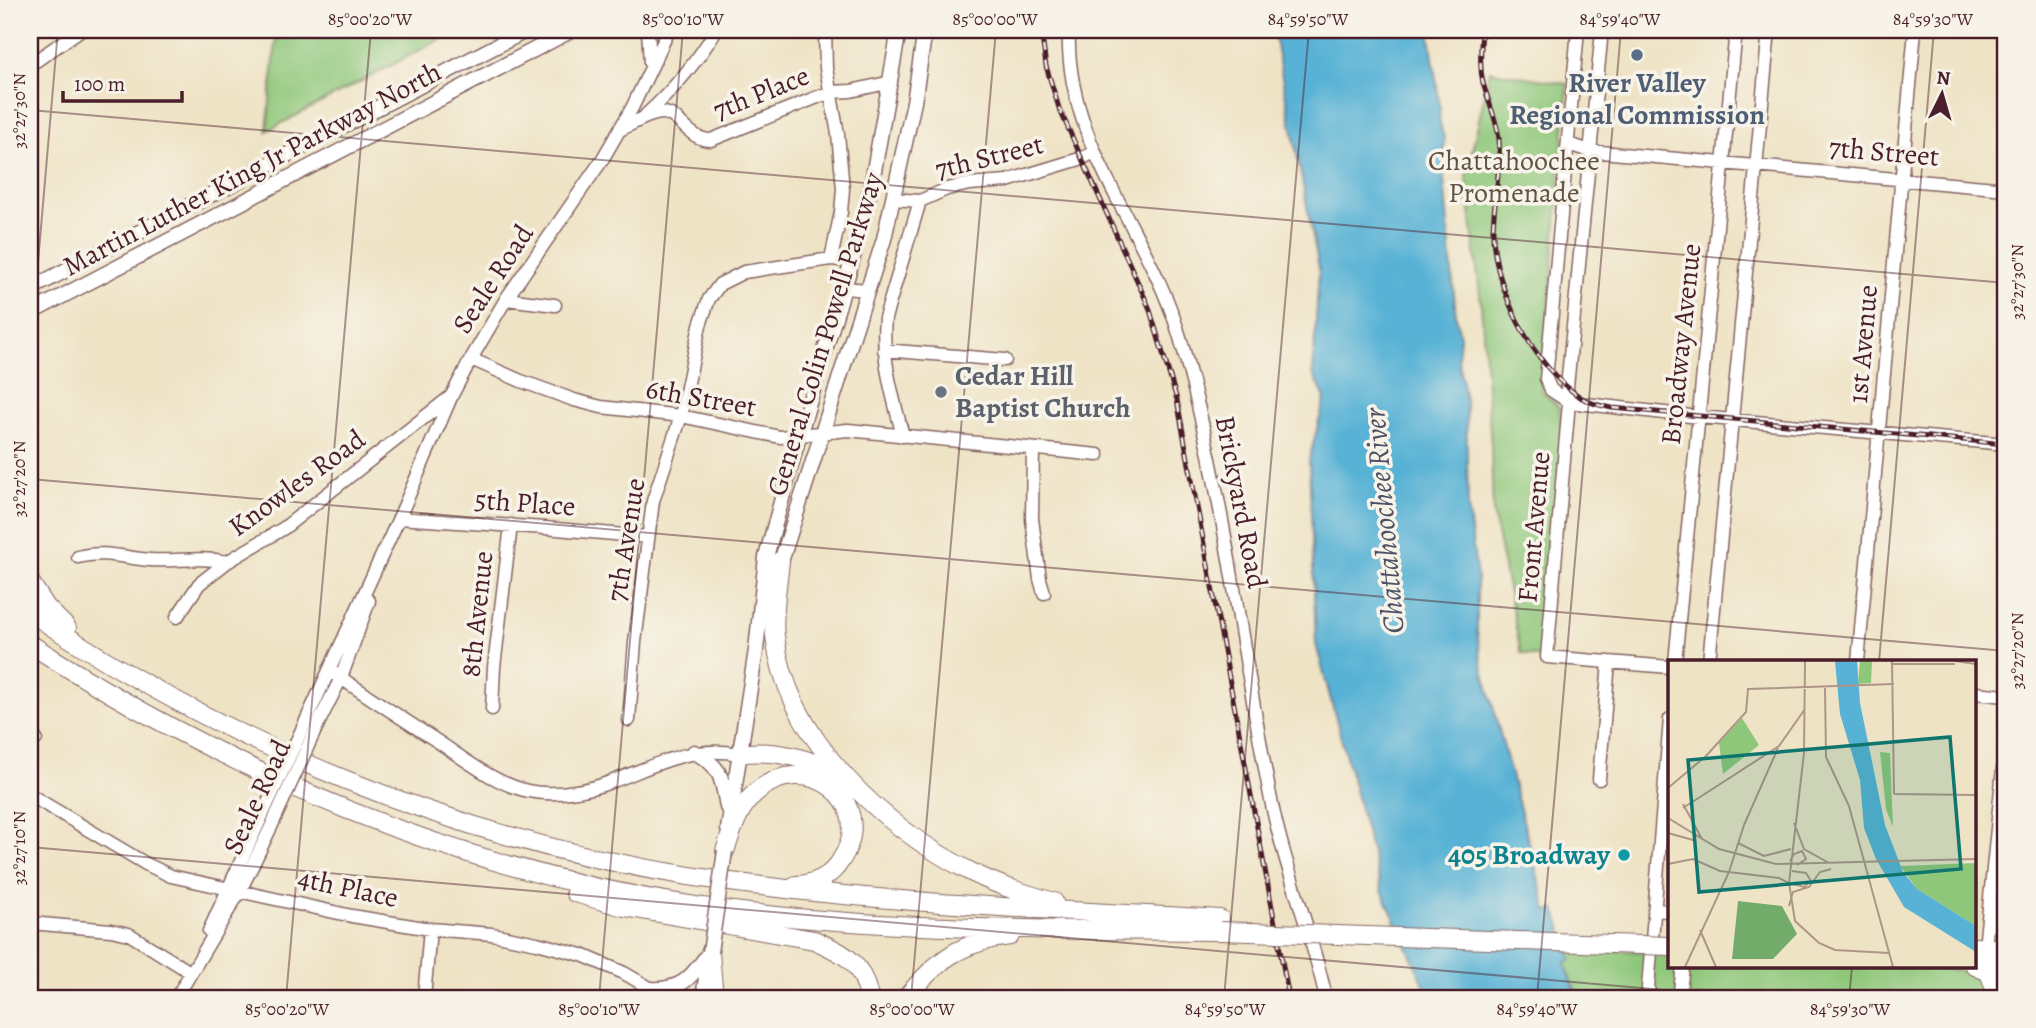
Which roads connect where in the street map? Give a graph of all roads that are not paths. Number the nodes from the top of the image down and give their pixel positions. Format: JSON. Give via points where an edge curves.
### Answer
{"nodes":[{"id":1,"x":80,"y":30,"type":"edge"},
{"id":2,"x":527,"y":30,"type":"edge"},
{"id":3,"x":572,"y":30,"type":"edge"},
{"id":4,"x":648,"y":30,"type":"edge"},
{"id":5,"x":669,"y":30,"type":"edge"},
{"id":6,"x":716,"y":30,"type":"edge"},
{"id":7,"x":825,"y":30,"type":"edge"},
{"id":8,"x":899,"y":30,"type":"edge"},
{"id":9,"x":925,"y":30,"type":"edge"},
{"id":10,"x":1069,"y":30,"type":"edge"},
{"id":11,"x":1578,"y":30,"type":"edge"},
{"id":12,"x":1602,"y":30,"type":"edge"},
{"id":13,"x":1736,"y":30,"type":"edge"},
{"id":14,"x":1769,"y":30,"type":"edge"},
{"id":15,"x":1915,"y":30,"type":"edge"},
{"id":16,"x":62,"y":35,"type":"edge"},
{"id":17,"x":30,"y":65,"type":"edge"},
{"id":18,"x":647,"y":77,"type":"junction"},
{"id":19,"x":891,"y":82,"type":"junction"},
{"id":20,"x":830,"y":92,"type":"junction"},
{"id":21,"x":640,"y":121,"type":"junction"},
{"id":22,"x":620,"y":130,"type":"junction"},
{"id":23,"x":1567,"y":144,"type":"junction"},
{"id":24,"x":1590,"y":151,"type":"junction"},
{"id":25,"x":1094,"y":152,"type":"junction"},
{"id":26,"x":1724,"y":162,"type":"junction"},
{"id":27,"x":1758,"y":165,"type":"junction"},
{"id":28,"x":1902,"y":178,"type":"junction"},
{"id":29,"x":2006,"y":189,"type":"edge"},
{"id":30,"x":894,"y":199,"type":"junction"},
{"id":31,"x":920,"y":201,"type":"junction"},
{"id":32,"x":831,"y":259,"type":"junction"},
{"id":33,"x":852,"y":261,"type":"junction"},
{"id":34,"x":844,"y":288,"type":"junction"},
{"id":35,"x":30,"y":289,"type":"edge"},
{"id":36,"x":868,"y":290,"type":"junction"},
{"id":37,"x":506,"y":299,"type":"junction"},
{"id":38,"x":555,"y":305,"type":"dead end"},
{"id":39,"x":30,"y":313,"type":"edge"},
{"id":40,"x":860,"y":315,"type":"junction"},
{"id":41,"x":884,"y":318,"type":"junction"},
{"id":42,"x":884,"y":350,"type":"junction"},
{"id":43,"x":471,"y":359,"type":"junction"},
{"id":44,"x":1005,"y":360,"type":"dead end"},
{"id":45,"x":452,"y":395,"type":"junction"},
{"id":46,"x":1569,"y":402,"type":"junction"},
{"id":47,"x":681,"y":416,"type":"junction"},
{"id":48,"x":1699,"y":417,"type":"junction"},
{"id":49,"x":1734,"y":420,"type":"junction"},
{"id":50,"x":822,"y":431,"type":"junction"},
{"id":51,"x":1880,"y":433,"type":"junction"},
{"id":52,"x":799,"y":436,"type":"junction"},
{"id":53,"x":903,"y":436,"type":"junction"},
{"id":54,"x":2006,"y":444,"type":"edge"},
{"id":55,"x":1033,"y":449,"type":"junction"},
{"id":56,"x":1098,"y":455,"type":"dead end"},
{"id":57,"x":399,"y":518,"type":"junction"},
{"id":58,"x":511,"y":525,"type":"junction"},
{"id":59,"x":648,"y":537,"type":"junction"},
{"id":60,"x":78,"y":557,"type":"dead end"},
{"id":61,"x":780,"y":561,"type":"junction"},
{"id":62,"x":227,"y":562,"type":"junction"},
{"id":63,"x":30,"y":582,"type":"edge"},
{"id":64,"x":1044,"y":593,"type":"dead end"},
{"id":65,"x":30,"y":612,"type":"edge"},
{"id":66,"x":177,"y":617,"type":"dead end"},
{"id":67,"x":30,"y":645,"type":"edge"},
{"id":68,"x":86,"y":648,"type":"junction"},
{"id":69,"x":756,"y":650,"type":"junction"},
{"id":70,"x":1675,"y":660,"type":"edge"},
{"id":71,"x":1709,"y":660,"type":"edge"},
{"id":72,"x":1858,"y":660,"type":"edge"},
{"id":73,"x":1609,"y":662,"type":"junction"},
{"id":74,"x":1668,"y":667,"type":"edge"},
{"id":75,"x":329,"y":670,"type":"junction"},
{"id":76,"x":341,"y":678,"type":"junction"},
{"id":77,"x":1976,"y":693,"type":"edge"},
{"id":78,"x":367,"y":695,"type":"junction"},
{"id":79,"x":2006,"y":696,"type":"edge"},
{"id":80,"x":328,"y":704,"type":"junction"},
{"id":81,"x":492,"y":709,"type":"dead end"},
{"id":82,"x":629,"y":720,"type":"dead end"},
{"id":83,"x":311,"y":725,"type":"junction"},
{"id":84,"x":2006,"y":738,"type":"edge"},
{"id":85,"x":1668,"y":743,"type":"edge"},
{"id":86,"x":694,"y":752,"type":"junction"},
{"id":87,"x":739,"y":754,"type":"junction"},
{"id":88,"x":807,"y":775,"type":"junction"},
{"id":89,"x":1599,"y":779,"type":"dead end"},
{"id":90,"x":860,"y":792,"type":"junction"},
{"id":91,"x":30,"y":795,"type":"edge"},
{"id":92,"x":729,"y":821,"type":"junction"},
{"id":93,"x":265,"y":824,"type":"junction"},
{"id":94,"x":725,"y":851,"type":"junction"},
{"id":95,"x":484,"y":857,"type":"junction"},
{"id":96,"x":764,"y":887,"type":"junction"},
{"id":97,"x":227,"y":889,"type":"junction"},
{"id":98,"x":240,"y":891,"type":"junction"},
{"id":99,"x":1654,"y":909,"type":"junction"},
{"id":100,"x":1668,"y":911,"type":"edge"},
{"id":101,"x":1087,"y":912,"type":"junction"},
{"id":102,"x":30,"y":923,"type":"edge"},
{"id":103,"x":1220,"y":925,"type":"junction"},
{"id":104,"x":430,"y":929,"type":"junction"},
{"id":105,"x":1054,"y":930,"type":"junction"},
{"id":106,"x":1668,"y":934,"type":"edge"},
{"id":107,"x":1668,"y":946,"type":"edge"},
{"id":108,"x":1978,"y":947,"type":"edge"},
{"id":109,"x":2006,"y":949,"type":"edge"},
{"id":110,"x":710,"y":952,"type":"junction"},
{"id":111,"x":1976,"y":964,"type":"edge"},
{"id":112,"x":1976,"y":965,"type":"edge"},
{"id":113,"x":2006,"y":966,"type":"edge"},
{"id":114,"x":1683,"y":968,"type":"edge"},
{"id":115,"x":190,"y":972,"type":"junction"},
{"id":116,"x":2006,"y":974,"type":"edge"},
{"id":117,"x":651,"y":989,"type":"junction"},
{"id":118,"x":176,"y":998,"type":"edge"},
{"id":119,"x":424,"y":998,"type":"edge"},
{"id":120,"x":667,"y":998,"type":"edge"},
{"id":121,"x":703,"y":998,"type":"edge"},
{"id":122,"x":714,"y":998,"type":"edge"},
{"id":123,"x":869,"y":998,"type":"edge"},
{"id":124,"x":906,"y":998,"type":"edge"},
{"id":125,"x":1326,"y":998,"type":"edge"},
{"id":126,"x":1650,"y":998,"type":"edge"},
{"id":127,"x":1679,"y":998,"type":"edge"}],
"edges":[{"from":1,"to":16,"type":"street"},
{"from":2,"to":35,"type":"main road","name":"Martin Luther King Jr Parkway North"},
{"from":3,"to":39,"type":"main road","name":"Martin Luther King Jr Parkway North"},
{"from":4,"to":18,"type":"street","name":"Seale Road","via":[[651,59]]},
{"from":5,"to":18,"type":"street","name":"Seale Road"},
{"from":6,"to":21,"type":"street","via":[[671,91]]},
{"from":7,"to":20,"type":"street"},
{"from":8,"to":19,"type":"main road","name":"General Colin Powell Parkway"},
{"from":9,"to":30,"type":"main road","name":"General Colin Powell Parkway"},
{"from":10,"to":25,"type":"street","name":"Brickyard Road","via":[[1076,99]]},
{"from":11,"to":23,"type":"street"},
{"from":12,"to":24,"type":"street","name":"Front Avenue"},
{"from":13,"to":26,"type":"street","name":"Broadway Avenue"},
{"from":14,"to":27,"type":"street","name":"Broadway Avenue"},
{"from":15,"to":28,"type":"street","name":"1st Avenue"},
{"from":16,"to":17,"type":"street"},
{"from":18,"to":22,"type":"street","name":"Seale Road"},
{"from":19,"to":20,"type":"street","name":"7th Place"},
{"from":19,"to":33,"type":"main road","name":"General Colin Powell Parkway"},
{"from":20,"to":21,"type":"street","name":"7th Place","via":[[711,140],[688,132],[670,114]]},
{"from":20,"to":32,"type":"street","via":[[843,189]]},
{"from":21,"to":22,"type":"street","name":"7th Place"},
{"from":22,"to":37,"type":"street","name":"Seale Road"},
{"from":23,"to":24,"type":"street","name":"7th Street"},
{"from":23,"to":46,"type":"street","via":[[1546,379],[1551,390]]},
{"from":24,"to":26,"type":"street","name":"7th Street"},
{"from":24,"to":46,"type":"street","name":"Front Avenue"},
{"from":25,"to":31,"type":"street","name":"7th Street","via":[[1021,178],[947,189]]},
{"from":25,"to":125,"type":"street","name":"Brickyard Road","via":[[1158,281],[1184,353],[1216,497],[1277,832]]},
{"from":26,"to":27,"type":"street","name":"7th Street"},
{"from":26,"to":48,"type":"street","name":"Broadway Avenue"},
{"from":27,"to":28,"type":"street","name":"7th Street"},
{"from":27,"to":49,"type":"street","name":"Broadway Avenue"},
{"from":28,"to":29,"type":"street","name":"7th Street"},
{"from":28,"to":51,"type":"street","name":"1st Avenue"},
{"from":30,"to":31,"type":"street","name":"7th Street"},
{"from":30,"to":36,"type":"main road","name":"General Colin Powell Parkway"},
{"from":31,"to":41,"type":"street"},
{"from":32,"to":33,"type":"street"},
{"from":32,"to":47,"type":"street","name":"7th Avenue","via":[[744,272],[713,292],[700,325]]},
{"from":33,"to":34,"type":"main road","name":"General Colin Powell Parkway"},
{"from":34,"to":36,"type":"street"},
{"from":34,"to":52,"type":"main road","name":"General Colin Powell Parkway"},
{"from":36,"to":40,"type":"main road","name":"General Colin Powell Parkway"},
{"from":37,"to":38,"type":"street"},
{"from":37,"to":43,"type":"street","name":"Seale Road"},
{"from":40,"to":41,"type":"street"},
{"from":40,"to":50,"type":"main road","name":"General Colin Powell Parkway"},
{"from":41,"to":42,"type":"street"},
{"from":42,"to":44,"type":"street"},
{"from":42,"to":53,"type":"street"},
{"from":43,"to":45,"type":"street","name":"Seale Road"},
{"from":43,"to":47,"type":"street","name":"6th Street","via":[[574,400]]},
{"from":45,"to":57,"type":"street","name":"Seale Road"},
{"from":45,"to":62,"type":"street","name":"Knowles Road","via":[[284,528]]},
{"from":46,"to":48,"type":"street"},
{"from":46,"to":73,"type":"street","name":"Front Avenue","via":[[1547,657]]},
{"from":47,"to":52,"type":"street","name":"6th Street","via":[[780,437]]},
{"from":47,"to":59,"type":"street","name":"7th Avenue","via":[[653,501]]},
{"from":48,"to":49,"type":"street"},
{"from":48,"to":70,"type":"street","name":"Broadway Avenue"},
{"from":49,"to":51,"type":"street"},
{"from":49,"to":71,"type":"street","name":"Broadway Avenue"},
{"from":50,"to":52,"type":"street","name":"6th Street"},
{"from":50,"to":53,"type":"street","name":"6th Street"},
{"from":50,"to":61,"type":"main road","name":"General Colin Powell Parkway"},
{"from":51,"to":54,"type":"street"},
{"from":51,"to":72,"type":"street","name":"1st Avenue"},
{"from":52,"to":69,"type":"main road","name":"General Colin Powell Parkway","via":[[766,557]]},
{"from":53,"to":55,"type":"street","name":"6th Street"},
{"from":55,"to":56,"type":"street","name":"6th Street"},
{"from":55,"to":64,"type":"street","via":[[1032,519]]},
{"from":57,"to":58,"type":"street","name":"5th Place"},
{"from":57,"to":75,"type":"street","name":"Seale Road"},
{"from":57,"to":76,"type":"street","name":"Seale Road"},
{"from":58,"to":59,"type":"street","name":"5th Place"},
{"from":58,"to":81,"type":"street","name":"8th Avenue"},
{"from":59,"to":82,"type":"street","name":"7th Avenue"},
{"from":60,"to":62,"type":"street","via":[[105,554]]},
{"from":61,"to":69,"type":"main road","name":"General Colin Powell Parkway"},
{"from":61,"to":90,"type":"highway","via":[[774,634],[784,677],[803,719]]},
{"from":62,"to":66,"type":"street","name":"Knowles Road","via":[[193,590]]},
{"from":63,"to":68,"type":"highway","via":[[46,607]]},
{"from":65,"to":68,"type":"highway"},
{"from":67,"to":95,"type":"highway","via":[[215,752],[343,808]]},
{"from":68,"to":96,"type":"highway","via":[[225,726],[400,800],[573,852]]},
{"from":69,"to":87,"type":"main road","name":"General Colin Powell Parkway"},
{"from":73,"to":74,"type":"street"},
{"from":73,"to":89,"type":"street"},
{"from":75,"to":76,"type":"street"},
{"from":75,"to":83,"type":"street","name":"Seale Road"},
{"from":76,"to":78,"type":"street"},
{"from":76,"to":80,"type":"street","name":"Seale Road"},
{"from":77,"to":79,"type":"street"},
{"from":78,"to":80,"type":"street","via":[[347,693]]},
{"from":78,"to":86,"type":"street","via":[[509,786],[527,791],[554,793],[599,786]]},
{"from":80,"to":83,"type":"street","name":"Seale Road"},
{"from":83,"to":93,"type":"street","name":"Seale Road","bridge":true},
{"from":84,"to":108,"type":"street"},
{"from":85,"to":99,"type":"street"},
{"from":86,"to":87,"type":"street"},
{"from":86,"to":92,"type":"main road","via":[[719,771]]},
{"from":87,"to":88,"type":"highway"},
{"from":87,"to":90,"type":"highway","via":[[756,752],[806,760],[827,768]]},
{"from":87,"to":92,"type":"main road","name":"General Colin Powell Parkway"},
{"from":88,"to":94,"type":"highway","via":[[780,778],[755,793],[741,809]]},
{"from":88,"to":96,"type":"highway","via":[[823,781],[849,808],[853,827],[849,846],[829,875],[808,885]]},
{"from":90,"to":101,"type":"highway","via":[[895,823],[974,874]]},
{"from":91,"to":97,"type":"street","name":"4th Place","via":[[163,873]]},
{"from":92,"to":94,"type":"main road","name":"General Colin Powell Parkway"},
{"from":93,"to":97,"type":"street","name":"Seale Road"},
{"from":93,"to":98,"type":"street","name":"Seale Road"},
{"from":94,"to":110,"type":"main road","name":"General Colin Powell Parkway","bridge":true},
{"from":95,"to":105,"type":"highway","via":[[610,890],[748,913],[869,924]]},
{"from":95,"to":123,"type":"highway","via":[[624,907],[814,940],[855,963]]},
{"from":96,"to":101,"type":"highway"},
{"from":97,"to":98,"type":"street","name":"4th Place"},
{"from":97,"to":115,"type":"street","name":"Seale Road"},
{"from":98,"to":104,"type":"street","name":"4th Place"},
{"from":98,"to":115,"type":"street","name":"Seale Road"},
{"from":99,"to":100,"type":"street"},
{"from":99,"to":126,"type":"street"},
{"from":101,"to":103,"type":"highway"},
{"from":102,"to":115,"type":"street","via":[[129,934]]},
{"from":103,"to":105,"type":"highway"},
{"from":103,"to":106,"type":"highway"},
{"from":103,"to":107,"type":"highway","bridge":true},
{"from":104,"to":117,"type":"street","name":"4th Place","via":[[492,934],[582,955]]},
{"from":104,"to":119,"type":"street"},
{"from":105,"to":124,"type":"highway","via":[[991,938],[948,955]]},
{"from":108,"to":109,"type":"highway"},
{"from":110,"to":117,"type":"main road","via":[[680,985]]},
{"from":110,"to":121,"type":"main road","name":"General Colin Powell Parkway"},
{"from":110,"to":122,"type":"highway"},
{"from":111,"to":113,"type":"highway"},
{"from":112,"to":116,"type":"highway","via":[[1989,972],[1995,989]]},
{"from":114,"to":127,"type":"street"},
{"from":115,"to":118,"type":"street","name":"Seale Road"},
{"from":117,"to":120,"type":"street","name":"4th Place"}]}
